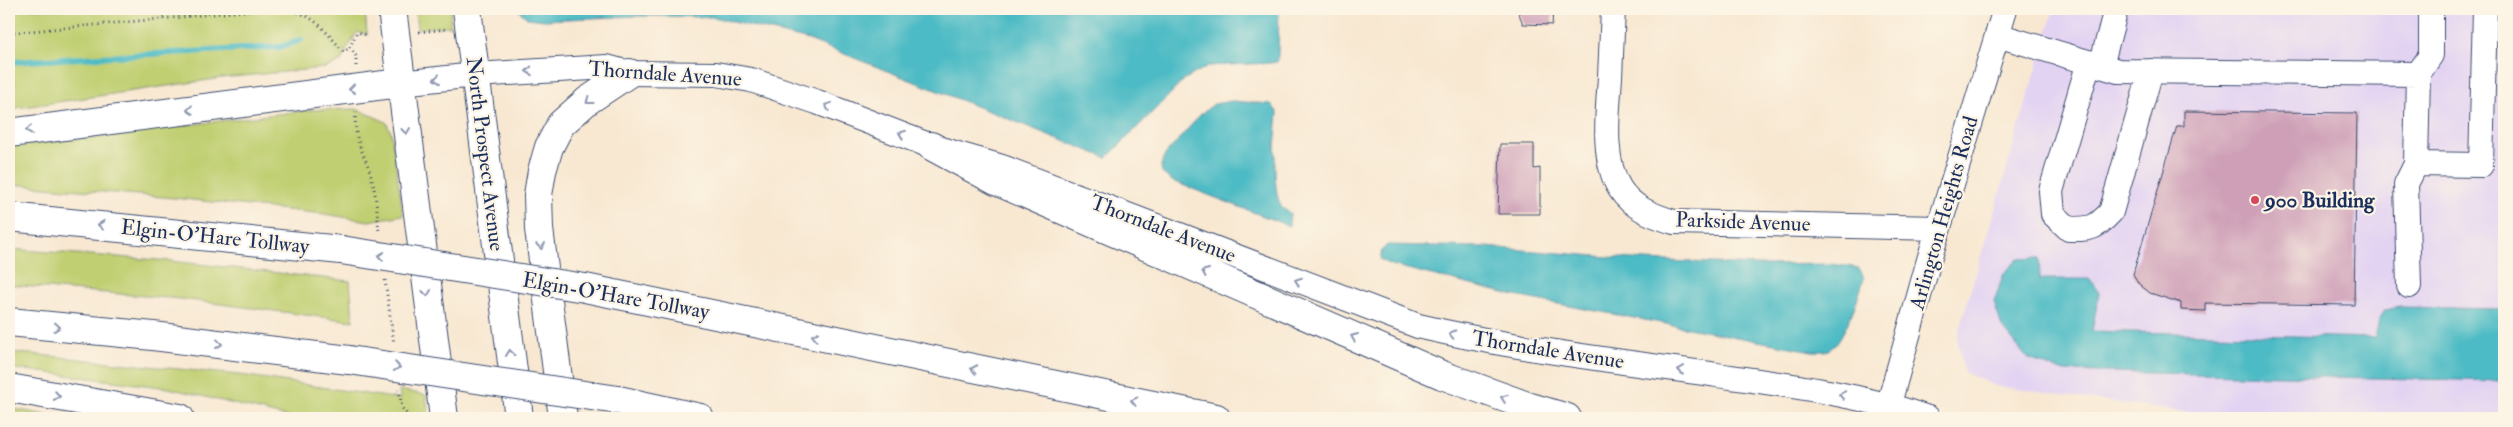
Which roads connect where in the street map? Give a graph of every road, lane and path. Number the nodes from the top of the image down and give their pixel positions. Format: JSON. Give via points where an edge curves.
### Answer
{"nodes":[{"id":1,"x":392,"y":9,"type":"edge"},
{"id":2,"x":1613,"y":9,"type":"edge"},
{"id":3,"x":2005,"y":9,"type":"edge"},
{"id":4,"x":2116,"y":9,"type":"edge"},
{"id":5,"x":2431,"y":9,"type":"edge"},
{"id":6,"x":2485,"y":9,"type":"edge"},
{"id":7,"x":458,"y":19,"type":"edge"},
{"id":8,"x":417,"y":32,"type":"dead end"},
{"id":9,"x":9,"y":33,"type":"edge"},
{"id":10,"x":367,"y":35,"type":"dead end"},
{"id":11,"x":1997,"y":35,"type":"junction"},
{"id":12,"x":350,"y":47,"type":"junction"},
{"id":13,"x":356,"y":56,"type":"dead end"},
{"id":14,"x":2095,"y":64,"type":"junction"},
{"id":15,"x":2151,"y":71,"type":"junction"},
{"id":16,"x":629,"y":73,"type":"junction"},
{"id":17,"x":2418,"y":74,"type":"junction"},
{"id":18,"x":475,"y":75,"type":"junction"},
{"id":19,"x":400,"y":83,"type":"junction"},
{"id":20,"x":9,"y":133,"type":"edge"},
{"id":21,"x":931,"y":146,"type":"junction"},
{"id":22,"x":2416,"y":164,"type":"junction"},
{"id":23,"x":9,"y":217,"type":"edge"},
{"id":24,"x":1939,"y":228,"type":"junction"},
{"id":25,"x":2409,"y":286,"type":"dead end"},
{"id":26,"x":9,"y":322,"type":"edge"},
{"id":27,"x":9,"y":388,"type":"edge"},
{"id":28,"x":1888,"y":412,"type":"edge"},
{"id":29,"x":180,"y":418,"type":"edge"},
{"id":30,"x":444,"y":418,"type":"edge"},
{"id":31,"x":519,"y":418,"type":"edge"},
{"id":32,"x":563,"y":418,"type":"edge"},
{"id":33,"x":700,"y":418,"type":"edge"},
{"id":34,"x":1216,"y":418,"type":"edge"},
{"id":35,"x":1567,"y":418,"type":"edge"},
{"id":36,"x":1928,"y":418,"type":"edge"}],
"edges":[{"from":1,"to":19,"type":"main road"},
{"from":2,"to":24,"type":"street","name":"Parkside Avenue","via":[[1607,128],[1609,158],[1620,189],[1636,207],[1674,222]]},
{"from":3,"to":11,"type":"street","name":"Arlington Heights Road"},
{"from":4,"to":14,"type":"street"},
{"from":5,"to":17,"type":"street","via":[[2431,55]]},
{"from":6,"to":22,"type":"street","via":[[2481,165]]},
{"from":7,"to":8,"type":"path"},
{"from":7,"to":18,"type":"main road","name":"North Prospect Avenue"},
{"from":9,"to":12,"type":"path","via":[[288,9],[317,22],[344,52]]},
{"from":10,"to":12,"type":"path","via":[[357,32]]},
{"from":11,"to":14,"type":"street"},
{"from":11,"to":24,"type":"street","name":"Arlington Heights Road"},
{"from":12,"to":13,"type":"path"},
{"from":14,"to":15,"type":"street","via":[[2118,71]]},
{"from":14,"to":15,"type":"street","via":[[2050,191],[2053,214],[2069,229],[2090,229],[2111,212]]},
{"from":15,"to":17,"type":"street"},
{"from":16,"to":18,"type":"street","name":"Thorndale Avenue","one_way":true,"via":[[607,67]]},
{"from":21,"to":16,"type":"street","name":"Thorndale Avenue","one_way":true,"via":[[751,80],[716,74]]},
{"from":16,"to":32,"type":"main road","one_way":true,"via":[[587,101],[561,124],[549,147],[542,171],[538,195],[539,229]]},
{"from":17,"to":22,"type":"street"},
{"from":18,"to":19,"type":"street","name":"Thorndale Avenue","one_way":true},
{"from":31,"to":18,"type":"main road","name":"North Prospect Avenue","one_way":true},
{"from":19,"to":20,"type":"main road","one_way":true},
{"from":19,"to":30,"type":"main road","one_way":true},
{"from":28,"to":21,"type":"street","name":"Thorndale Avenue","one_way":true,"via":[[1796,386],[1481,341],[1418,326],[1002,167]]},
{"from":35,"to":21,"type":"main road","one_way":true,"via":[[1530,408],[1442,375],[996,180]]},
{"from":22,"to":25,"type":"street","via":[[2406,184]]},
{"from":34,"to":23,"type":"main road","name":"Elgin-O'Hare Tollway","one_way":true,"bridge":true,"via":[[585,288],[341,250]]},
{"from":24,"to":28,"type":"street","name":"Arlington Heights Road"},
{"from":26,"to":33,"type":"main road","one_way":true,"bridge":true,"via":[[349,360],[618,400]]},
{"from":27,"to":29,"type":"main road","one_way":true},
{"from":28,"to":36,"type":"street","name":"Thorndale Avenue"}]}
